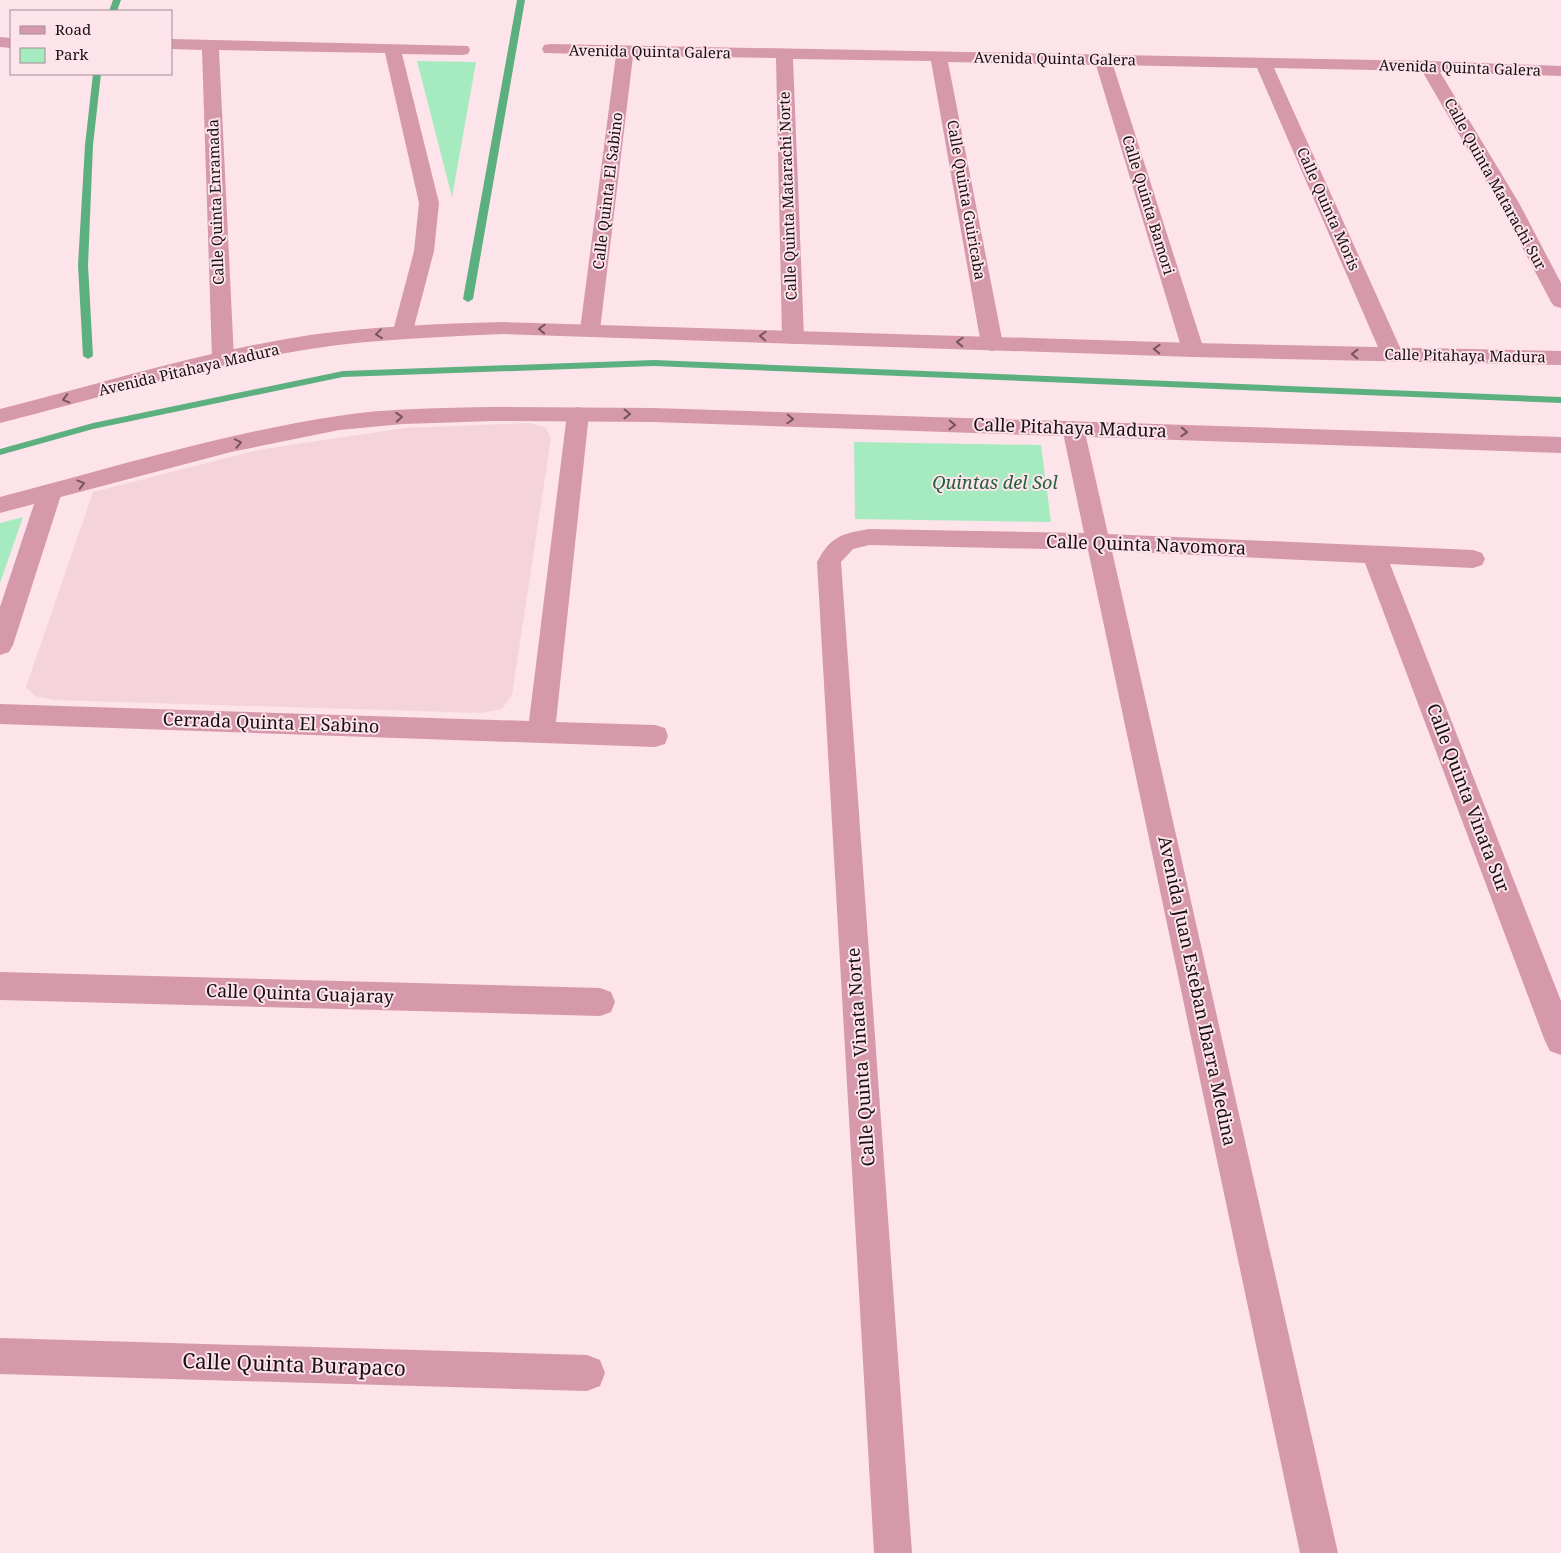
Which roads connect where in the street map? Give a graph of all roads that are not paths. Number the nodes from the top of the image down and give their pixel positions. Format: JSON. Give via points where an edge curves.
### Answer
{"nodes":[{"id":1,"x":172,"y":44,"type":"edge"},
{"id":2,"x":210,"y":45,"type":"junction"},
{"id":3,"x":394,"y":50,"type":"junction"},
{"id":4,"x":462,"y":50,"type":"dead end"},
{"id":5,"x":550,"y":50,"type":"dead end"},
{"id":6,"x":625,"y":52,"type":"junction"},
{"id":7,"x":784,"y":54,"type":"junction"},
{"id":8,"x":939,"y":57,"type":"junction"},
{"id":9,"x":1103,"y":60,"type":"junction"},
{"id":10,"x":1263,"y":63,"type":"junction"},
{"id":11,"x":1428,"y":66,"type":"junction"},
{"id":12,"x":1561,"y":71,"type":"edge"},
{"id":13,"x":1561,"y":302,"type":"edge"},
{"id":14,"x":590,"y":330,"type":"junction"},
{"id":15,"x":404,"y":331,"type":"junction"},
{"id":16,"x":793,"y":337,"type":"junction"},
{"id":17,"x":992,"y":344,"type":"junction"},
{"id":18,"x":1193,"y":350,"type":"junction"},
{"id":19,"x":1392,"y":354,"type":"junction"},
{"id":20,"x":1561,"y":358,"type":"edge"},
{"id":21,"x":223,"y":359,"type":"junction"},
{"id":22,"x":578,"y":414,"type":"junction"},
{"id":23,"x":0,"y":416,"type":"edge"},
{"id":24,"x":1073,"y":428,"type":"junction"},
{"id":25,"x":1561,"y":445,"type":"edge"},
{"id":26,"x":50,"y":492,"type":"junction"},
{"id":27,"x":0,"y":505,"type":"edge"},
{"id":28,"x":1100,"y":542,"type":"junction"},
{"id":29,"x":1374,"y":555,"type":"junction"},
{"id":30,"x":1473,"y":559,"type":"dead end"},
{"id":31,"x":829,"y":562,"type":"joint"},
{"id":32,"x":0,"y":645,"type":"edge"},
{"id":33,"x":0,"y":714,"type":"edge"},
{"id":34,"x":542,"y":732,"type":"junction"},
{"id":35,"x":655,"y":736,"type":"dead end"},
{"id":36,"x":0,"y":986,"type":"edge"},
{"id":37,"x":600,"y":1002,"type":"dead end"},
{"id":38,"x":1561,"y":1041,"type":"edge"},
{"id":39,"x":0,"y":1356,"type":"edge"},
{"id":40,"x":588,"y":1373,"type":"dead end"},
{"id":41,"x":893,"y":1553,"type":"edge"},
{"id":42,"x":1319,"y":1553,"type":"edge"}],
"edges":[{"from":1,"to":2,"type":"street"},
{"from":2,"to":3,"type":"street"},
{"from":2,"to":21,"type":"street","name":"Calle Quinta Enramada"},
{"from":3,"to":4,"type":"street"},
{"from":3,"to":15,"type":"street","via":[[429,203],[426,242]]},
{"from":5,"to":6,"type":"street","name":"Avenida Quinta Galera"},
{"from":6,"to":7,"type":"street","name":"Avenida Quinta Galera"},
{"from":6,"to":14,"type":"street","name":"Calle Quinta El Sabino"},
{"from":7,"to":8,"type":"street","name":"Avenida Quinta Galera"},
{"from":7,"to":16,"type":"street","name":"Calle Quinta Matarachi Norte"},
{"from":8,"to":9,"type":"street","name":"Avenida Quinta Galera"},
{"from":8,"to":17,"type":"street","name":"Calle Quinta Guiricaba"},
{"from":9,"to":10,"type":"street","name":"Avenida Quinta Galera"},
{"from":9,"to":18,"type":"street","name":"Calle Quinta Bamori"},
{"from":10,"to":11,"type":"street","name":"Avenida Quinta Galera"},
{"from":10,"to":19,"type":"street","name":"Calle Quinta Moris"},
{"from":11,"to":12,"type":"street","name":"Avenida Quinta Galera"},
{"from":11,"to":13,"type":"street","name":"Calle Quinta Matarachi Sur","via":[[1509,203]]},
{"from":14,"to":15,"type":"street","name":"Avenida Pitahaya Madura","one_way":true},
{"from":16,"to":14,"type":"street","name":"Calle Pitahaya Madura","one_way":true},
{"from":15,"to":21,"type":"street","name":"Avenida Pitahaya Madura","one_way":true,"via":[[310,342]]},
{"from":17,"to":16,"type":"street","name":"Calle Pitahaya Madura","one_way":true},
{"from":18,"to":17,"type":"street","name":"Calle Pitahaya Madura","one_way":true},
{"from":19,"to":18,"type":"street","name":"Calle Pitahaya Madura","one_way":true},
{"from":19,"to":20,"type":"street","name":"Calle Pitahaya Madura"},
{"from":21,"to":23,"type":"street","name":"Avenida Pitahaya Madura","one_way":true},
{"from":22,"to":24,"type":"street","name":"Calle Pitahaya Madura","one_way":true},
{"from":26,"to":22,"type":"street","one_way":true,"via":[[231,444],[339,423],[403,417]]},
{"from":22,"to":34,"type":"street"},
{"from":24,"to":25,"type":"street","name":"Calle Pitahaya Madura","one_way":true},
{"from":24,"to":28,"type":"street","name":"Avenida Juan Esteban Ibarra Medina"},
{"from":26,"to":27,"type":"street"},
{"from":26,"to":32,"type":"street"},
{"from":28,"to":29,"type":"street","name":"Calle Quinta Navomora"},
{"from":28,"to":31,"type":"street","name":"Calle Quinta Navomora","via":[[869,538],[847,541],[835,549]]},
{"from":28,"to":42,"type":"street","name":"Avenida Juan Esteban Ibarra Medina"},
{"from":29,"to":30,"type":"street","name":"Calle Quinta Navomora"},
{"from":29,"to":38,"type":"street","name":"Calle Quinta Vinata Sur"},
{"from":31,"to":41,"type":"street","name":"Calle Quinta Vinata Norte"},
{"from":33,"to":34,"type":"street","name":"Cerrada Quinta El Sabino"},
{"from":34,"to":35,"type":"street","name":"Cerrada Quinta El Sabino"},
{"from":36,"to":37,"type":"street","name":"Calle Quinta Guajaray"},
{"from":39,"to":40,"type":"street","name":"Calle Quinta Burapaco"}]}
